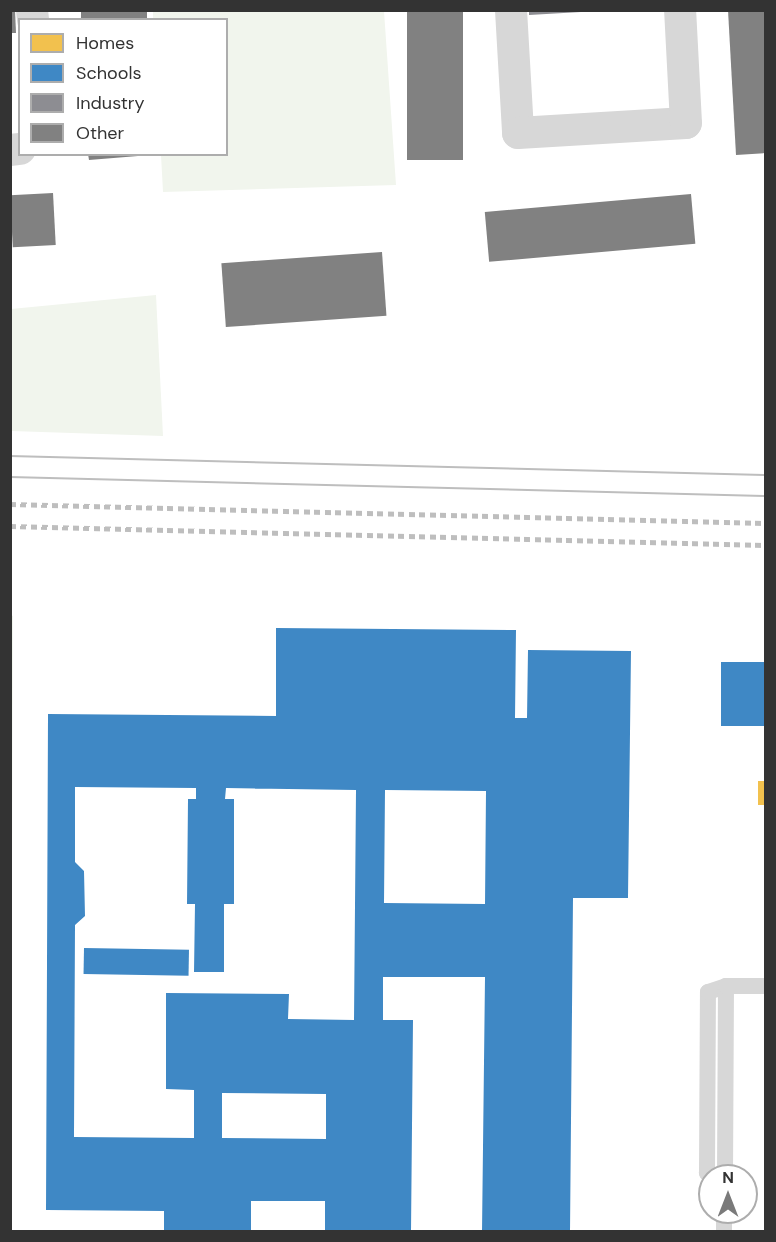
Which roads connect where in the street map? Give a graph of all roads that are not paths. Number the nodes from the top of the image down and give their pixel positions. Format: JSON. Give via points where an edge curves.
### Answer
{"nodes":[{"id":1,"x":511,"y":10,"type":"edge"},
{"id":2,"x":680,"y":10,"type":"edge"},
{"id":3,"x":726,"y":986,"type":"junction"},
{"id":4,"x":765,"y":986,"type":"edge"},
{"id":5,"x":707,"y":1164,"type":"edge"},
{"id":6,"x":724,"y":1164,"type":"edge"}],
"edges":[{"from":1,"to":2,"type":"street","via":[[518,133],[686,123]]},
{"from":3,"to":4,"type":"lane"},
{"from":3,"to":5,"type":"lane","via":[[708,992]]},
{"from":3,"to":6,"type":"lane"}]}
